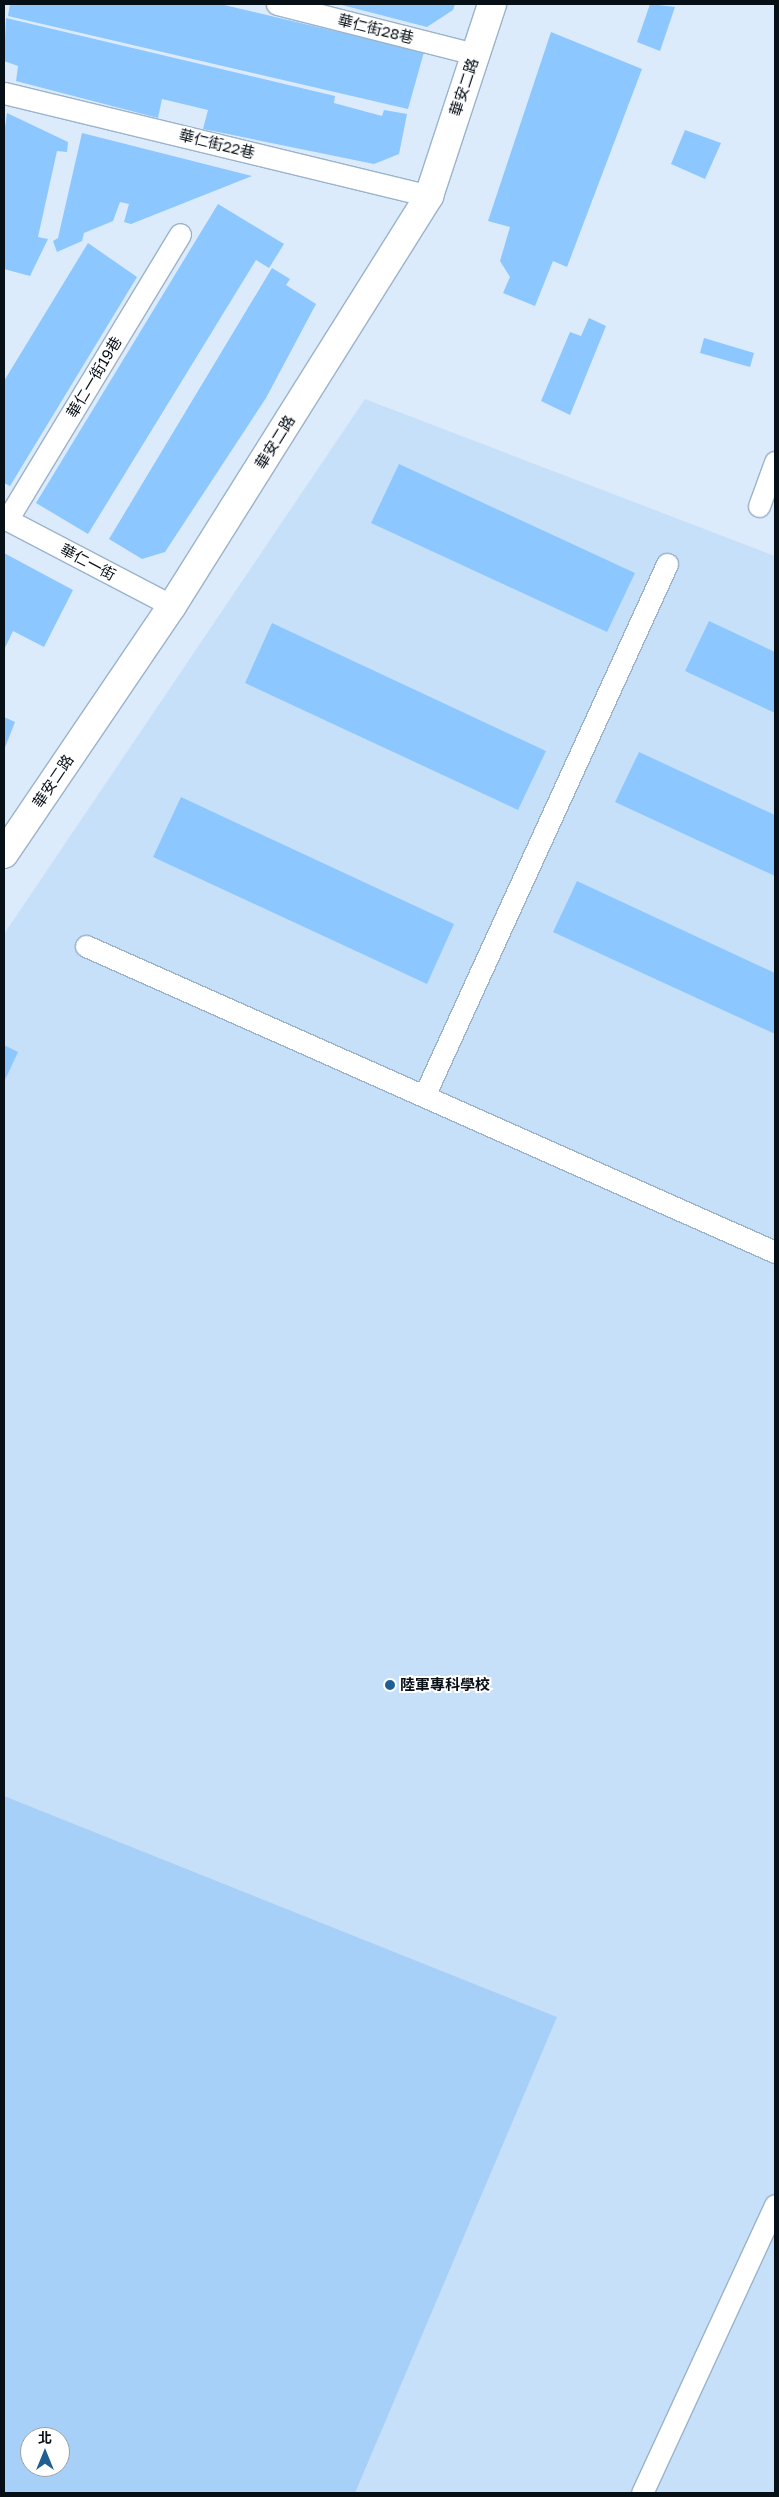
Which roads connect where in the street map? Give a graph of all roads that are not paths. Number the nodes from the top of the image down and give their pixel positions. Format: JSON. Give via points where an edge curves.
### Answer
{"nodes":[{"id":1,"x":277,"y":4,"type":"edge"},
{"id":2,"x":492,"y":4,"type":"edge"},
{"id":3,"x":474,"y":54,"type":"junction"},
{"id":4,"x":4,"y":93,"type":"edge"},
{"id":5,"x":429,"y":196,"type":"junction"},
{"id":6,"x":180,"y":234,"type":"dead end"},
{"id":7,"x":775,"y":462,"type":"edge"},
{"id":8,"x":759,"y":506,"type":"dead end"},
{"id":9,"x":5,"y":519,"type":"edge"},
{"id":10,"x":668,"y":564,"type":"dead end"},
{"id":11,"x":172,"y":606,"type":"junction"},
{"id":12,"x":4,"y":854,"type":"edge"},
{"id":13,"x":86,"y":946,"type":"dead end"},
{"id":14,"x":424,"y":1096,"type":"junction"},
{"id":15,"x":775,"y":1252,"type":"edge"},
{"id":16,"x":775,"y":2204,"type":"edge"},
{"id":17,"x":642,"y":2493,"type":"edge"}],
"edges":[{"from":1,"to":3,"type":"lane","name":"華仁街28巷"},
{"from":2,"to":3,"type":"street","name":"華安二路"},
{"from":3,"to":5,"type":"street","name":"華安二路"},
{"from":4,"to":5,"type":"lane","name":"華仁街22巷"},
{"from":5,"to":11,"type":"street","name":"華安二路"},
{"from":6,"to":9,"type":"lane","name":"華仁一街19巷"},
{"from":7,"to":8,"type":"lane"},
{"from":9,"to":11,"type":"lane","name":"華仁一街"},
{"from":10,"to":14,"type":"lane"},
{"from":11,"to":12,"type":"street","name":"華安二路"},
{"from":13,"to":14,"type":"lane"},
{"from":14,"to":15,"type":"lane"},
{"from":16,"to":17,"type":"lane"}]}
